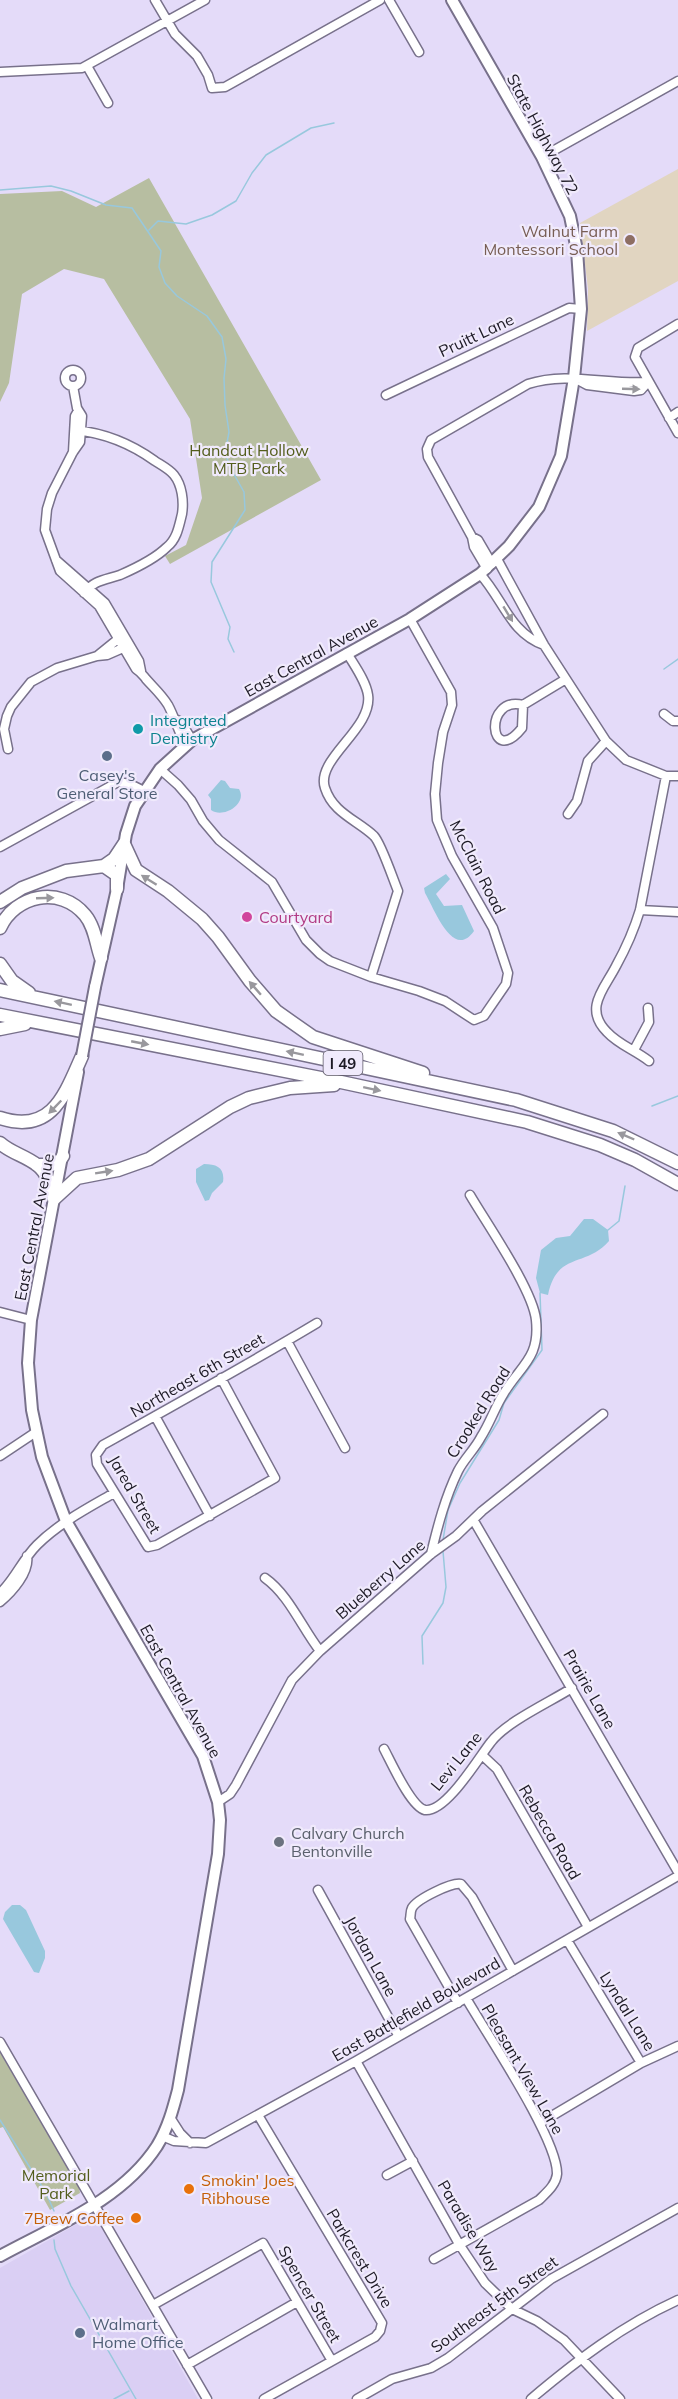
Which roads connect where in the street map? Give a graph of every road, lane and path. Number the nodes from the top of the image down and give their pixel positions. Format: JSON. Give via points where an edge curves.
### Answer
{"nodes":[{"id":1,"x":155,"y":0,"type":"edge"},
{"id":2,"x":205,"y":0,"type":"edge"},
{"id":3,"x":380,"y":0,"type":"edge"},
{"id":4,"x":389,"y":0,"type":"edge"},
{"id":5,"x":452,"y":0,"type":"edge"},
{"id":6,"x":167,"y":21,"type":"junction"},
{"id":7,"x":419,"y":52,"type":"dead end"},
{"id":8,"x":87,"y":66,"type":"junction"},
{"id":9,"x":0,"y":72,"type":"edge"},
{"id":10,"x":678,"y":81,"type":"edge"},
{"id":11,"x":108,"y":103,"type":"dead end"},
{"id":12,"x":542,"y":157,"type":"junction"},
{"id":13,"x":581,"y":291,"type":"joint"},
{"id":14,"x":581,"y":309,"type":"junction"},
{"id":15,"x":678,"y":324,"type":"edge"},
{"id":16,"x":574,"y":378,"type":"junction"},
{"id":17,"x":648,"y":382,"type":"junction"},
{"id":18,"x":74,"y":386,"type":"dead end"},
{"id":19,"x":386,"y":394,"type":"dead end"},
{"id":20,"x":678,"y":412,"type":"edge"},
{"id":21,"x":669,"y":418,"type":"junction"},
{"id":22,"x":678,"y":433,"type":"edge"},
{"id":23,"x":78,"y":434,"type":"junction"},
{"id":24,"x":489,"y":566,"type":"junction"},
{"id":25,"x":86,"y":590,"type":"junction"},
{"id":26,"x":410,"y":619,"type":"junction"},
{"id":27,"x":118,"y":639,"type":"junction"},
{"id":28,"x":544,"y":645,"type":"junction"},
{"id":29,"x":123,"y":648,"type":"junction"},
{"id":30,"x":347,"y":653,"type":"junction"},
{"id":31,"x":97,"y":656,"type":"junction"},
{"id":32,"x":141,"y":671,"type":"junction"},
{"id":33,"x":566,"y":680,"type":"junction"},
{"id":34,"x":523,"y":705,"type":"junction"},
{"id":35,"x":664,"y":714,"type":"dead end"},
{"id":36,"x":4,"y":715,"type":"edge"},
{"id":37,"x":678,"y":722,"type":"edge"},
{"id":38,"x":606,"y":741,"type":"junction"},
{"id":39,"x":189,"y":742,"type":"junction"},
{"id":40,"x":8,"y":749,"type":"dead end"},
{"id":41,"x":160,"y":769,"type":"junction"},
{"id":42,"x":666,"y":776,"type":"junction"},
{"id":43,"x":678,"y":776,"type":"edge"},
{"id":44,"x":144,"y":791,"type":"junction"},
{"id":45,"x":568,"y":814,"type":"dead end"},
{"id":46,"x":124,"y":844,"type":"junction"},
{"id":47,"x":0,"y":847,"type":"edge"},
{"id":48,"x":104,"y":866,"type":"junction"},
{"id":49,"x":117,"y":889,"type":"junction"},
{"id":50,"x":0,"y":902,"type":"edge"},
{"id":51,"x":640,"y":910,"type":"junction"},
{"id":52,"x":678,"y":912,"type":"edge"},
{"id":53,"x":0,"y":928,"type":"edge"},
{"id":54,"x":101,"y":958,"type":"junction"},
{"id":55,"x":0,"y":964,"type":"edge"},
{"id":56,"x":371,"y":977,"type":"junction"},
{"id":57,"x":0,"y":990,"type":"edge"},
{"id":58,"x":41,"y":998,"type":"junction"},
{"id":59,"x":648,"y":1008,"type":"dead end"},
{"id":60,"x":0,"y":1016,"type":"edge"},
{"id":61,"x":40,"y":1024,"type":"junction"},
{"id":62,"x":0,"y":1029,"type":"edge"},
{"id":63,"x":634,"y":1050,"type":"junction"},
{"id":64,"x":82,"y":1056,"type":"junction"},
{"id":65,"x":649,"y":1061,"type":"dead end"},
{"id":66,"x":341,"y":1082,"type":"junction"},
{"id":67,"x":432,"y":1082,"type":"junction"},
{"id":68,"x":0,"y":1118,"type":"edge"},
{"id":69,"x":0,"y":1143,"type":"edge"},
{"id":70,"x":63,"y":1156,"type":"junction"},
{"id":71,"x":678,"y":1163,"type":"edge"},
{"id":72,"x":37,"y":1165,"type":"junction"},
{"id":73,"x":678,"y":1184,"type":"edge"},
{"id":74,"x":470,"y":1195,"type":"dead end"},
{"id":75,"x":54,"y":1199,"type":"junction"},
{"id":76,"x":0,"y":1312,"type":"edge"},
{"id":77,"x":31,"y":1320,"type":"junction"},
{"id":78,"x":317,"y":1323,"type":"dead end"},
{"id":79,"x":287,"y":1341,"type":"junction"},
{"id":80,"x":221,"y":1378,"type":"junction"},
{"id":81,"x":603,"y":1414,"type":"dead end"},
{"id":82,"x":155,"y":1416,"type":"junction"},
{"id":83,"x":36,"y":1432,"type":"junction"},
{"id":84,"x":345,"y":1448,"type":"dead end"},
{"id":85,"x":96,"y":1455,"type":"joint"},
{"id":86,"x":0,"y":1456,"type":"edge"},
{"id":87,"x":114,"y":1493,"type":"junction"},
{"id":88,"x":210,"y":1516,"type":"junction"},
{"id":89,"x":66,"y":1521,"type":"junction"},
{"id":90,"x":474,"y":1521,"type":"junction"},
{"id":91,"x":431,"y":1554,"type":"junction"},
{"id":92,"x":27,"y":1556,"type":"junction"},
{"id":93,"x":265,"y":1578,"type":"dead end"},
{"id":94,"x":0,"y":1593,"type":"edge"},
{"id":95,"x":0,"y":1602,"type":"edge"},
{"id":96,"x":321,"y":1651,"type":"junction"},
{"id":97,"x":572,"y":1688,"type":"junction"},
{"id":98,"x":384,"y":1749,"type":"dead end"},
{"id":99,"x":482,"y":1755,"type":"junction"},
{"id":100,"x":218,"y":1802,"type":"junction"},
{"id":101,"x":678,"y":1874,"type":"edge"},
{"id":102,"x":318,"y":1890,"type":"dead end"},
{"id":103,"x":588,"y":1927,"type":"junction"},
{"id":104,"x":567,"y":1940,"type":"junction"},
{"id":105,"x":513,"y":1971,"type":"junction"},
{"id":106,"x":462,"y":2000,"type":"junction"},
{"id":107,"x":398,"y":2035,"type":"junction"},
{"id":108,"x":0,"y":2042,"type":"edge"},
{"id":109,"x":678,"y":2046,"type":"edge"},
{"id":110,"x":356,"y":2061,"type":"junction"},
{"id":111,"x":641,"y":2063,"type":"junction"},
{"id":112,"x":258,"y":2115,"type":"junction"},
{"id":113,"x":171,"y":2119,"type":"junction"},
{"id":114,"x":540,"y":2123,"type":"junction"},
{"id":115,"x":162,"y":2136,"type":"junction"},
{"id":116,"x":190,"y":2144,"type":"junction"},
{"id":117,"x":413,"y":2162,"type":"junction"},
{"id":118,"x":387,"y":2175,"type":"dead end"},
{"id":119,"x":94,"y":2204,"type":"junction"},
{"id":120,"x":678,"y":2208,"type":"edge"},
{"id":121,"x":459,"y":2244,"type":"junction"},
{"id":122,"x":0,"y":2256,"type":"edge"},
{"id":123,"x":434,"y":2259,"type":"dead end"},
{"id":124,"x":297,"y":2302,"type":"junction"},
{"id":125,"x":677,"y":2302,"type":"edge"},
{"id":126,"x":153,"y":2305,"type":"junction"},
{"id":127,"x":512,"y":2309,"type":"junction"},
{"id":128,"x":582,"y":2357,"type":"junction"},
{"id":129,"x":332,"y":2361,"type":"junction"},
{"id":130,"x":187,"y":2365,"type":"junction"},
{"id":131,"x":207,"y":2399,"type":"edge"},
{"id":132,"x":264,"y":2399,"type":"edge"},
{"id":133,"x":357,"y":2399,"type":"edge"},
{"id":134,"x":531,"y":2399,"type":"edge"},
{"id":135,"x":620,"y":2399,"type":"edge"}],
"edges":[{"from":1,"to":6,"type":"street"},
{"from":2,"to":6,"type":"street"},
{"from":3,"to":6,"type":"street","via":[[225,87],[212,88],[197,56]]},
{"from":4,"to":7,"type":"street"},
{"from":5,"to":12,"type":"main road","name":"State Highway 72"},
{"from":6,"to":8,"type":"street"},
{"from":8,"to":9,"type":"street"},
{"from":8,"to":11,"type":"street"},
{"from":10,"to":12,"type":"street"},
{"from":12,"to":13,"type":"main road","name":"State Highway 72","via":[[570,216]]},
{"from":13,"to":14,"type":"main road","name":"East Central Avenue"},
{"from":14,"to":16,"type":"main road","name":"East Central Avenue"},
{"from":14,"to":19,"type":"street","name":"Pruitt Lane","via":[[569,308]]},
{"from":15,"to":17,"type":"street","via":[[638,348],[636,357]]},
{"from":16,"to":17,"type":"street","via":[[587,385],[634,391]]},
{"from":16,"to":24,"type":"main road","name":"East Central Avenue","via":[[563,445],[550,484],[521,532]]},
{"from":16,"to":24,"type":"street","via":[[543,379],[528,384],[431,440],[427,448],[474,547]]},
{"from":17,"to":21,"type":"street"},
{"from":18,"to":23,"type":"street"},
{"from":20,"to":21,"type":"street"},
{"from":21,"to":22,"type":"street"},
{"from":23,"to":25,"type":"street","via":[[47,509],[45,530],[55,560]]},
{"from":23,"to":25,"type":"street","via":[[94,432],[115,438],[174,475],[182,492],[183,508],[173,542],[165,550]]},
{"from":24,"to":26,"type":"main road","name":"East Central Avenue"},
{"from":24,"to":28,"type":"street"},
{"from":24,"to":28,"type":"street","one_way":true,"via":[[493,588],[518,630]]},
{"from":25,"to":27,"type":"street"},
{"from":25,"to":32,"type":"street","via":[[100,597],[110,610]]},
{"from":26,"to":30,"type":"main road","name":"East Central Avenue"},
{"from":26,"to":56,"type":"street","name":"McClain Road","via":[[451,692],[452,705],[438,763],[437,820],[452,856],[493,928],[508,973],[506,984],[484,1016],[474,1020],[445,1001]]},
{"from":27,"to":29,"type":"street"},
{"from":27,"to":31,"type":"street"},
{"from":28,"to":33,"type":"street"},
{"from":29,"to":31,"type":"street"},
{"from":29,"to":32,"type":"street"},
{"from":30,"to":39,"type":"main road","name":"East Central Avenue"},
{"from":30,"to":56,"type":"street","via":[[368,693],[368,705],[364,717],[331,762],[324,776],[324,788],[342,813],[376,837],[398,891]]},
{"from":31,"to":36,"type":"street","via":[[57,668],[31,682]]},
{"from":32,"to":39,"type":"street","via":[[181,722]]},
{"from":33,"to":34,"type":"street"},
{"from":33,"to":38,"type":"street"},
{"from":34,"to":34,"type":"street","via":[[516,703],[500,713],[494,726],[497,738],[512,738],[522,728]]},
{"from":35,"to":37,"type":"street"},
{"from":36,"to":40,"type":"street"},
{"from":38,"to":42,"type":"street","via":[[626,760]]},
{"from":38,"to":45,"type":"street","via":[[588,761],[577,801]]},
{"from":39,"to":41,"type":"main road","name":"East Central Avenue"},
{"from":41,"to":44,"type":"main road","name":"East Central Avenue"},
{"from":41,"to":56,"type":"street","via":[[192,800],[219,840],[272,882],[302,934],[320,954]]},
{"from":42,"to":43,"type":"street"},
{"from":42,"to":51,"type":"street"},
{"from":44,"to":46,"type":"main road","name":"East Central Avenue"},
{"from":44,"to":47,"type":"street","via":[[118,782]]},
{"from":46,"to":48,"type":"highway"},
{"from":46,"to":49,"type":"main road","name":"East Central Avenue"},
{"from":67,"to":46,"type":"highway","one_way":true,"via":[[423,1073],[313,1037],[276,1011],[202,920],[136,870]]},
{"from":48,"to":49,"type":"highway","via":[[117,875]]},
{"from":48,"to":50,"type":"highway","via":[[66,871],[22,888]]},
{"from":49,"to":54,"type":"main road","name":"East Central Avenue"},
{"from":51,"to":52,"type":"street"},
{"from":51,"to":63,"type":"street","via":[[620,960],[604,984],[596,1014],[604,1030]]},
{"from":53,"to":54,"type":"highway","one_way":true,"via":[[10,912],[31,899],[48,896],[64,900],[89,921]]},
{"from":54,"to":64,"type":"main road","name":"East Central Avenue","bridge":true},
{"from":55,"to":58,"type":"highway","via":[[12,981]]},
{"from":57,"to":58,"type":"highway","number":"I 49"},
{"from":67,"to":58,"type":"highway","number":"I 49","one_way":true},
{"from":59,"to":63,"type":"street","via":[[649,1022]]},
{"from":60,"to":61,"type":"highway","number":"I 49"},
{"from":61,"to":62,"type":"highway"},
{"from":61,"to":66,"type":"highway","number":"I 49","one_way":true},
{"from":63,"to":65,"type":"street"},
{"from":64,"to":68,"type":"highway","one_way":true,"via":[[64,1097],[48,1114],[23,1122]]},
{"from":64,"to":70,"type":"main road","name":"East Central Avenue"},
{"from":66,"to":73,"type":"highway","number":"I 49","one_way":true,"via":[[574,1135],[635,1160]]},
{"from":75,"to":66,"type":"highway","one_way":true,"via":[[77,1178],[149,1159],[249,1098]]},
{"from":71,"to":67,"type":"highway","number":"I 49","one_way":true,"via":[[630,1138],[570,1115]]},
{"from":69,"to":72,"type":"highway"},
{"from":70,"to":72,"type":"highway","via":[[55,1165]]},
{"from":70,"to":75,"type":"main road","name":"East Central Avenue"},
{"from":72,"to":75,"type":"highway","via":[[48,1180]]},
{"from":74,"to":91,"type":"street","name":"Crooked Road","via":[[529,1296],[537,1338],[528,1363],[505,1390],[481,1438],[459,1469],[444,1503]]},
{"from":75,"to":77,"type":"main road","name":"East Central Avenue"},
{"from":76,"to":77,"type":"street"},
{"from":77,"to":83,"type":"main road","name":"East Central Avenue","via":[[28,1373]]},
{"from":78,"to":79,"type":"street","name":"Northeast 6th Street"},
{"from":79,"to":80,"type":"street","name":"Northeast 6th Street"},
{"from":79,"to":84,"type":"street"},
{"from":80,"to":82,"type":"street","name":"Northeast 6th Street"},
{"from":80,"to":88,"type":"street","via":[[275,1478]]},
{"from":81,"to":90,"type":"street","name":"Blueberry Lane"},
{"from":82,"to":85,"type":"street","name":"Northeast 6th Street","via":[[103,1445]]},
{"from":82,"to":88,"type":"street"},
{"from":83,"to":86,"type":"street"},
{"from":83,"to":89,"type":"main road","name":"East Central Avenue"},
{"from":85,"to":87,"type":"street","name":"Jared Street"},
{"from":87,"to":88,"type":"street","name":"Jared Street","via":[[148,1547]]},
{"from":87,"to":89,"type":"street"},
{"from":89,"to":92,"type":"street"},
{"from":89,"to":100,"type":"main road","name":"East Central Avenue","via":[[203,1756]]},
{"from":90,"to":91,"type":"street","name":"Blueberry Lane"},
{"from":90,"to":97,"type":"street","name":"Prairie Lane"},
{"from":91,"to":96,"type":"street","name":"Blueberry Lane"},
{"from":92,"to":94,"type":"street"},
{"from":92,"to":95,"type":"street","via":[[28,1562],[15,1587]]},
{"from":93,"to":96,"type":"street","via":[[276,1586]]},
{"from":96,"to":100,"type":"street","name":"Blueberry Lane","via":[[292,1680],[236,1785]]},
{"from":97,"to":99,"type":"street","name":"Levi Lane","via":[[506,1728]]},
{"from":97,"to":101,"type":"street","name":"Prairie Lane"},
{"from":98,"to":99,"type":"street","name":"Levi Lane","via":[[414,1803],[426,1810],[447,1800]]},
{"from":99,"to":103,"type":"street","name":"Rebecca Road","via":[[497,1769]]},
{"from":100,"to":113,"type":"main road","name":"East Central Avenue","via":[[218,1854],[213,1888]]},
{"from":101,"to":103,"type":"street","name":"East Battlefield Boulevard"},
{"from":102,"to":107,"type":"street","name":"Jordan Lane"},
{"from":103,"to":104,"type":"street","name":"East Battlefield Boulevard"},
{"from":104,"to":105,"type":"street","name":"East Battlefield Boulevard"},
{"from":104,"to":111,"type":"street","name":"Lyndal Lane"},
{"from":105,"to":106,"type":"street","name":"East Battlefield Boulevard"},
{"from":105,"to":106,"type":"street","name":"Pleasant View Lane","via":[[472,1897],[461,1884],[451,1884],[416,1904],[410,1918]]},
{"from":106,"to":107,"type":"street","name":"East Battlefield Boulevard"},
{"from":106,"to":114,"type":"street","name":"Pleasant View Lane"},
{"from":107,"to":110,"type":"street","name":"East Battlefield Boulevard"},
{"from":108,"to":119,"type":"street"},
{"from":109,"to":111,"type":"street","name":"Lyndal Lane"},
{"from":110,"to":112,"type":"street","name":"East Battlefield Boulevard"},
{"from":110,"to":117,"type":"street","name":"Paradise Way"},
{"from":111,"to":114,"type":"street"},
{"from":112,"to":116,"type":"street","name":"East Battlefield Boulevard","via":[[206,2143]]},
{"from":112,"to":129,"type":"street","name":"Parkcrest Drive","via":[[382,2323],[375,2337]]},
{"from":113,"to":115,"type":"main road","name":"East Central Avenue"},
{"from":113,"to":116,"type":"street"},
{"from":114,"to":121,"type":"street","name":"Pleasant View Lane","via":[[556,2162],[557,2177],[549,2190],[539,2200]]},
{"from":115,"to":116,"type":"street"},
{"from":115,"to":119,"type":"main road","name":"East Central Avenue","via":[[132,2176]]},
{"from":117,"to":118,"type":"street"},
{"from":117,"to":121,"type":"street","name":"Paradise Way"},
{"from":119,"to":122,"type":"main road","name":"East Central Avenue"},
{"from":119,"to":126,"type":"street"},
{"from":120,"to":127,"type":"street","name":"Southeast 5th Street","via":[[551,2279]]},
{"from":121,"to":123,"type":"street","name":"Pleasant View Lane"},
{"from":121,"to":127,"type":"street","name":"Paradise Way","via":[[485,2283]]},
{"from":124,"to":126,"type":"street","name":"Spencer Street","via":[[262,2243]]},
{"from":124,"to":129,"type":"street","name":"Spencer Street"},
{"from":124,"to":130,"type":"street"},
{"from":125,"to":128,"type":"street"},
{"from":126,"to":130,"type":"street"},
{"from":127,"to":128,"type":"street","name":"Paradise Way","via":[[537,2321]]},
{"from":127,"to":133,"type":"street","name":"Southeast 5th Street","via":[[431,2368],[392,2379]]},
{"from":128,"to":134,"type":"street"},
{"from":128,"to":135,"type":"street","name":"Paradise Way"},
{"from":129,"to":132,"type":"street","name":"Parkcrest Drive"},
{"from":130,"to":131,"type":"street"}]}
